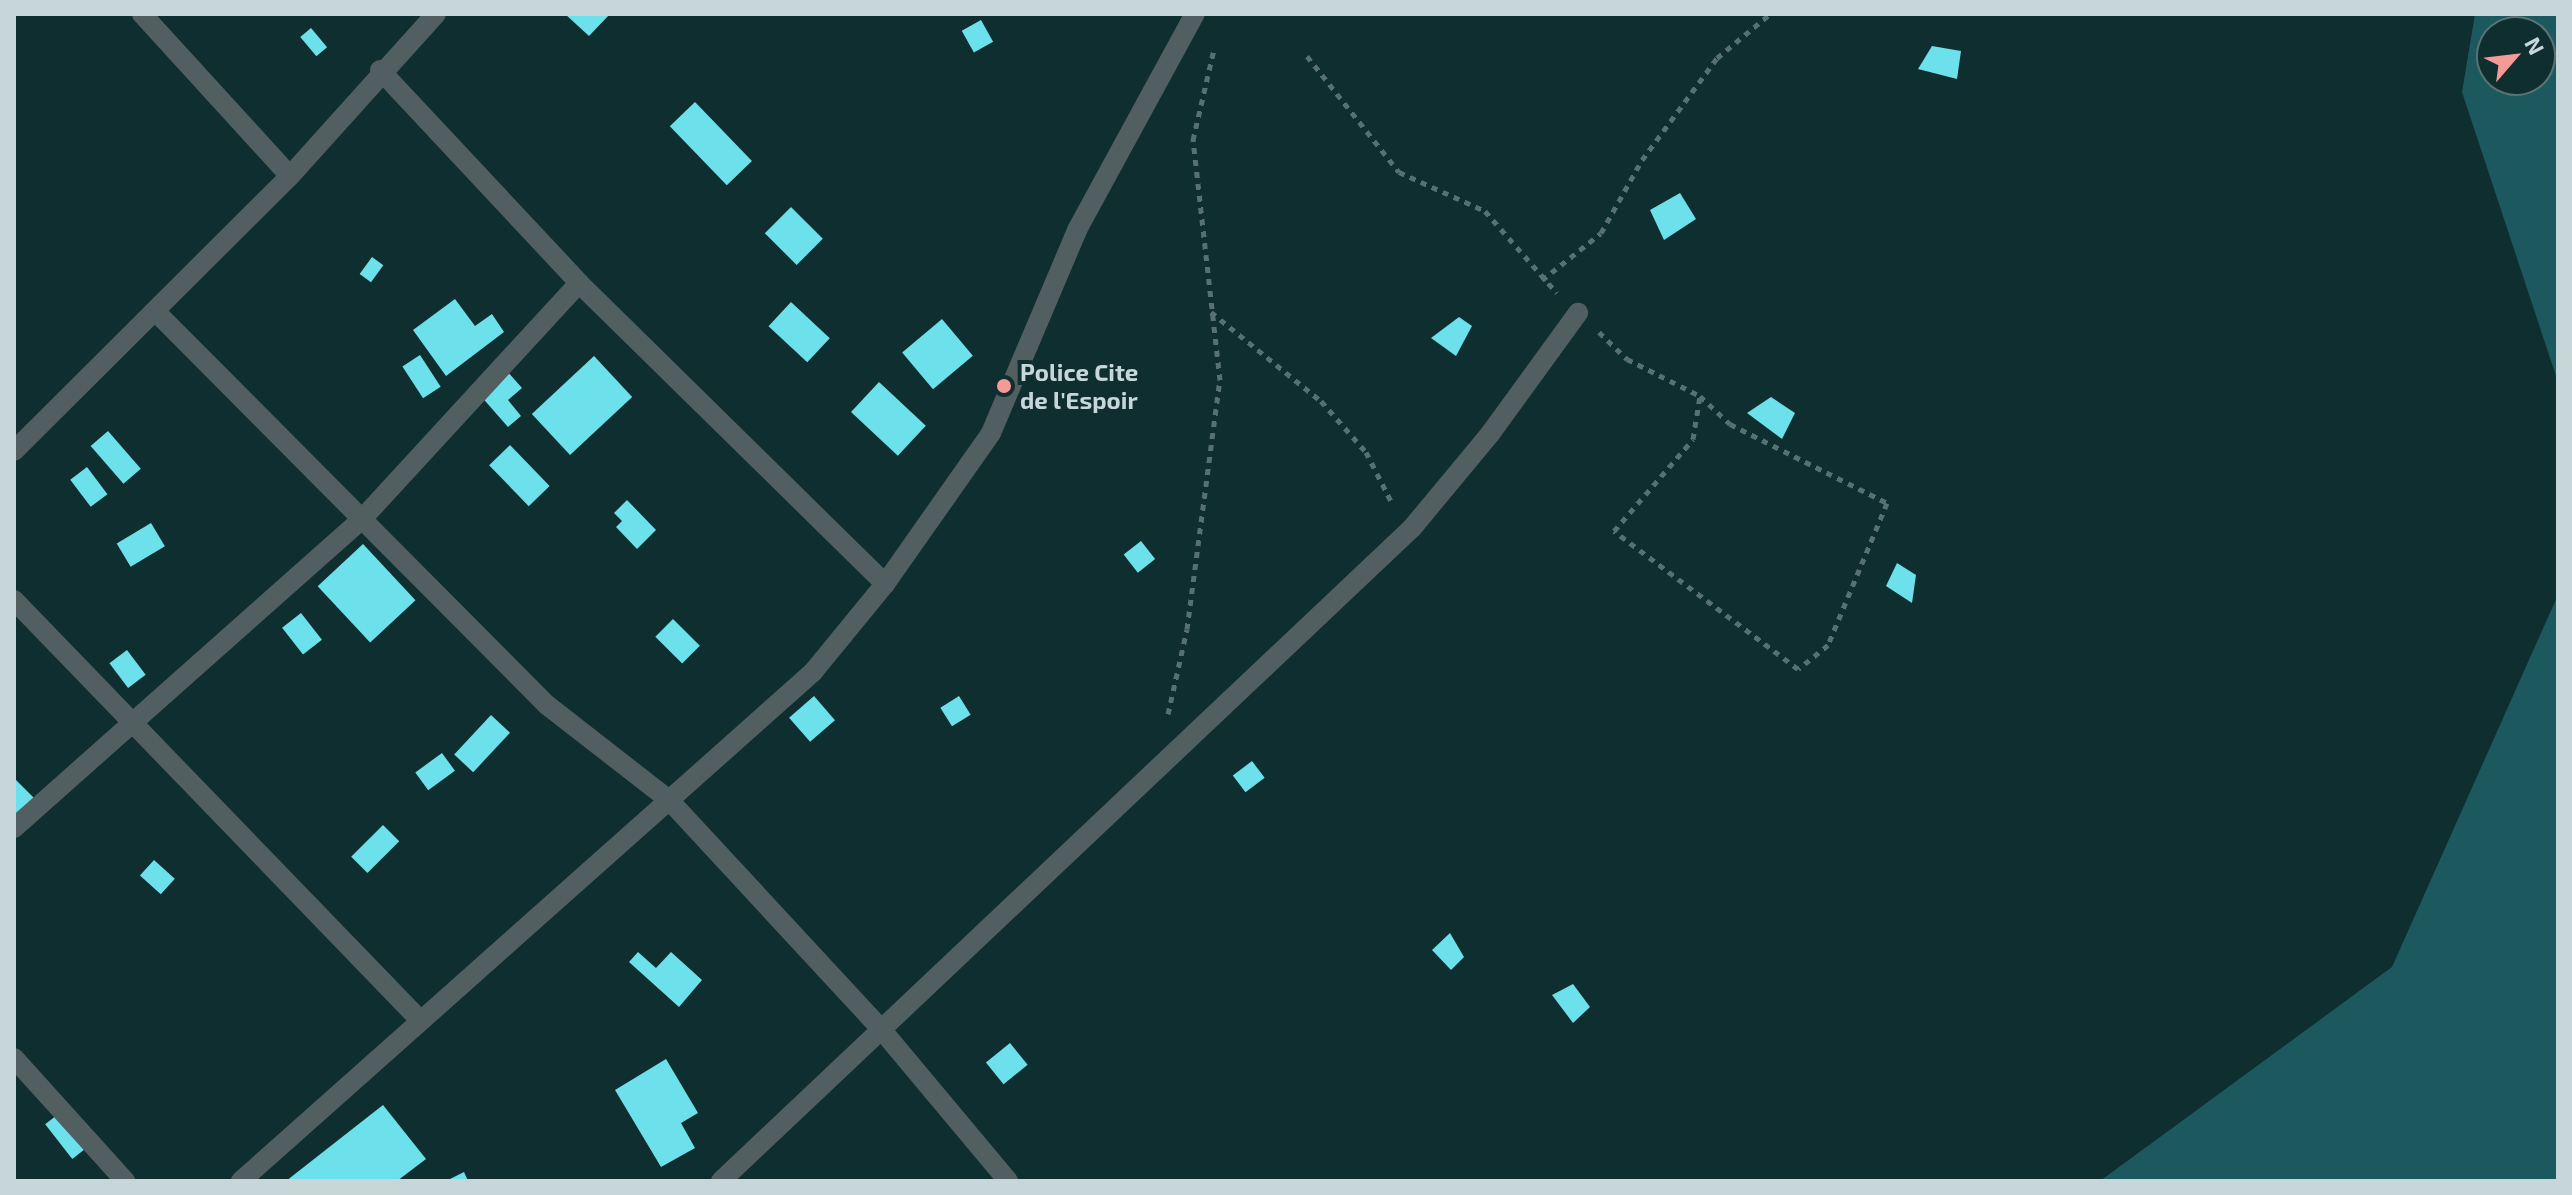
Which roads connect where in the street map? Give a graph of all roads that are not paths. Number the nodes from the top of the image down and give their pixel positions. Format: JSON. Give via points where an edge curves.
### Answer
{"nodes":[{"id":1,"x":142,"y":14,"type":"edge"},
{"id":2,"x":436,"y":14,"type":"edge"},
{"id":3,"x":1195,"y":14,"type":"edge"},
{"id":4,"x":380,"y":70,"type":"junction"},
{"id":5,"x":290,"y":176,"type":"junction"},
{"id":6,"x":579,"y":283,"type":"junction"},
{"id":7,"x":155,"y":311,"type":"junction"},
{"id":8,"x":1578,"y":313,"type":"road end"},
{"id":9,"x":14,"y":451,"type":"edge"},
{"id":10,"x":363,"y":518,"type":"junction"},
{"id":11,"x":885,"y":584,"type":"junction"},
{"id":12,"x":14,"y":600,"type":"edge"},
{"id":13,"x":131,"y":720,"type":"junction"},
{"id":14,"x":669,"y":800,"type":"junction"},
{"id":15,"x":14,"y":828,"type":"edge"},
{"id":16,"x":418,"y":1018,"type":"junction"},
{"id":17,"x":881,"y":1029,"type":"junction"},
{"id":18,"x":14,"y":1058,"type":"edge"},
{"id":19,"x":125,"y":1181,"type":"edge"},
{"id":20,"x":241,"y":1181,"type":"edge"},
{"id":21,"x":721,"y":1181,"type":"edge"},
{"id":22,"x":1008,"y":1181,"type":"edge"}],
"edges":[{"from":1,"to":5,"type":"street"},
{"from":2,"to":4,"type":"street"},
{"from":3,"to":11,"type":"street","via":[[1077,230],[991,433]]},
{"from":4,"to":5,"type":"street"},
{"from":4,"to":6,"type":"street"},
{"from":5,"to":7,"type":"street"},
{"from":6,"to":10,"type":"street"},
{"from":6,"to":11,"type":"street"},
{"from":7,"to":9,"type":"street"},
{"from":7,"to":10,"type":"street"},
{"from":8,"to":17,"type":"street","via":[[1490,434],[1412,528]]},
{"from":10,"to":13,"type":"street"},
{"from":10,"to":14,"type":"street","via":[[547,705]]},
{"from":11,"to":14,"type":"street","via":[[813,672]]},
{"from":12,"to":13,"type":"street"},
{"from":13,"to":15,"type":"street"},
{"from":13,"to":16,"type":"street"},
{"from":14,"to":16,"type":"street"},
{"from":14,"to":17,"type":"street"},
{"from":16,"to":20,"type":"street"},
{"from":17,"to":21,"type":"street"},
{"from":17,"to":22,"type":"street"},
{"from":18,"to":19,"type":"street"}]}
